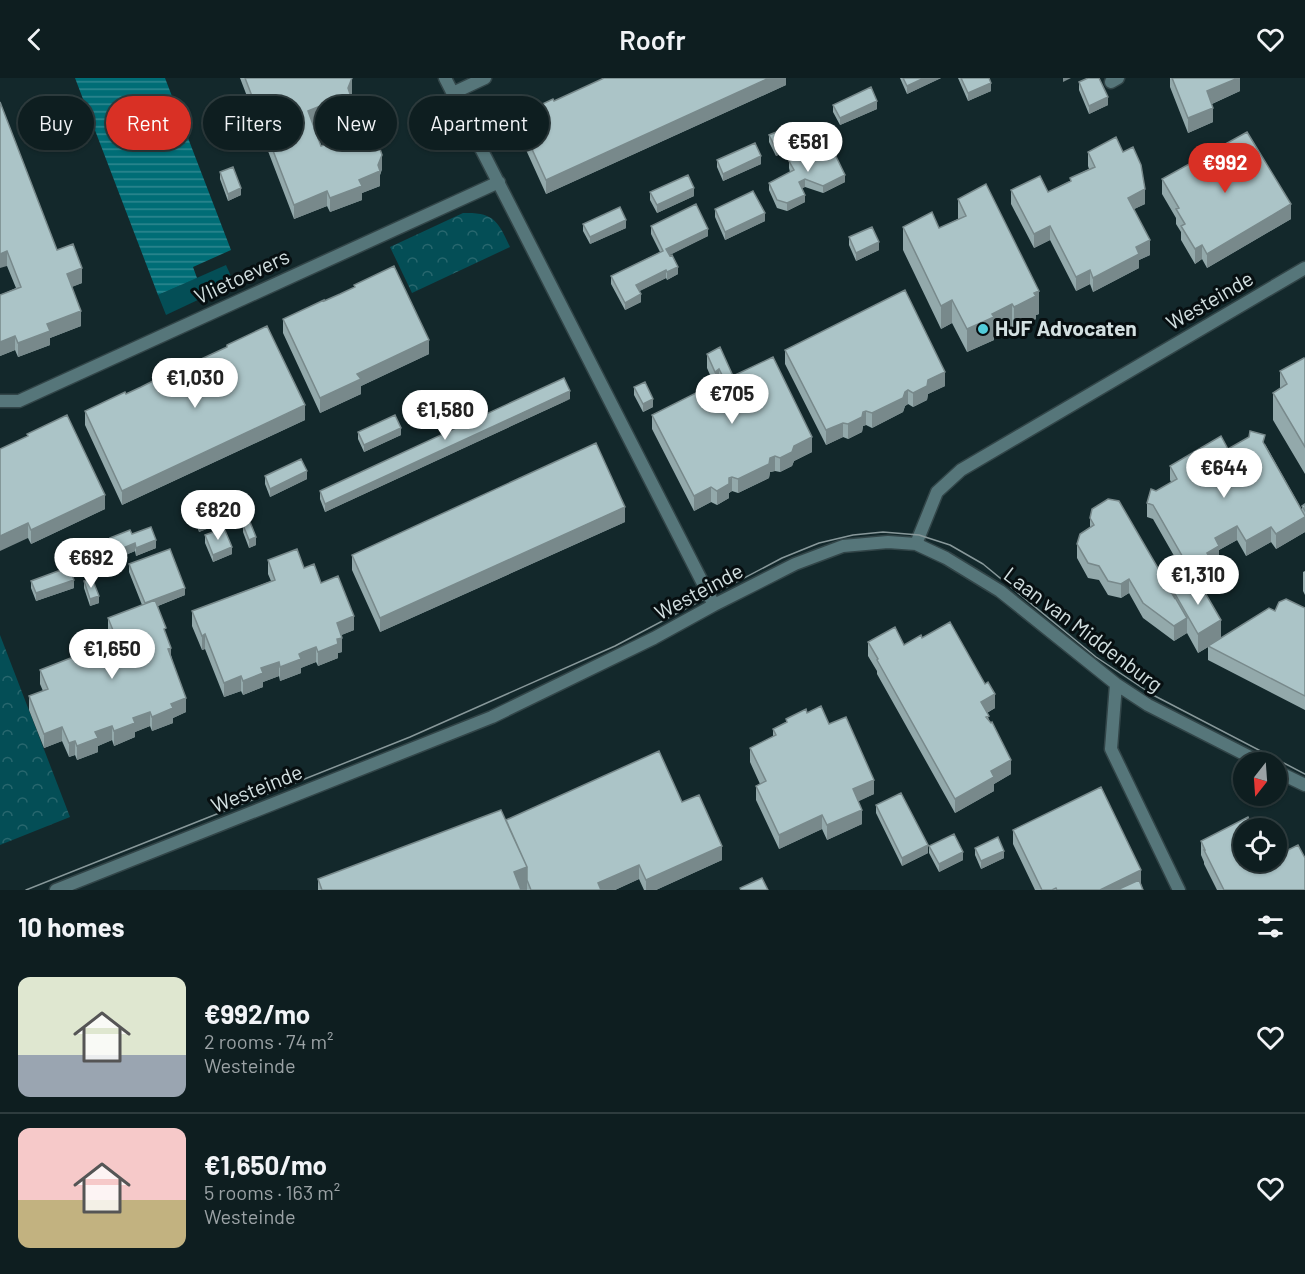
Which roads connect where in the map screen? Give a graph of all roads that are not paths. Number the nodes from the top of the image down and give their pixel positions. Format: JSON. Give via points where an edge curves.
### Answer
{"nodes":[{"id":1,"x":445,"y":78,"type":"edge"},
{"id":2,"x":485,"y":78,"type":"edge"},
{"id":3,"x":453,"y":93,"type":"junction"},
{"id":4,"x":499,"y":182,"type":"junction"},
{"id":5,"x":1305,"y":268,"type":"edge"},
{"id":6,"x":0,"y":401,"type":"edge"},
{"id":7,"x":916,"y":544,"type":"junction"},
{"id":8,"x":714,"y":605,"type":"junction"},
{"id":9,"x":1116,"y":684,"type":"junction"},
{"id":10,"x":1240,"y":752,"type":"edge"},
{"id":11,"x":1287,"y":776,"type":"edge"},
{"id":12,"x":1305,"y":785,"type":"edge"},
{"id":13,"x":74,"y":887,"type":"edge"},
{"id":14,"x":56,"y":890,"type":"edge"},
{"id":15,"x":1179,"y":890,"type":"edge"}],
"edges":[{"from":1,"to":3,"type":"street"},
{"from":2,"to":3,"type":"street"},
{"from":3,"to":4,"type":"street"},
{"from":4,"to":6,"type":"street","name":"Vlietoevers","via":[[20,401]]},
{"from":4,"to":8,"type":"street"},
{"from":5,"to":7,"type":"street","name":"Westeinde","via":[[961,470],[938,492]]},
{"from":7,"to":8,"type":"street","name":"Westeinde","via":[[843,546],[795,564]]},
{"from":7,"to":9,"type":"street","name":"Laan van Middenburg","via":[[1000,591]]},
{"from":8,"to":13,"type":"street","name":"Westeinde","via":[[492,717]]},
{"from":9,"to":10,"type":"street","name":"Laan van Middenburg","via":[[1148,705]]},
{"from":9,"to":15,"type":"street","via":[[1111,749]]},
{"from":11,"to":12,"type":"street"},
{"from":13,"to":14,"type":"street","name":"Westeinde"}]}
